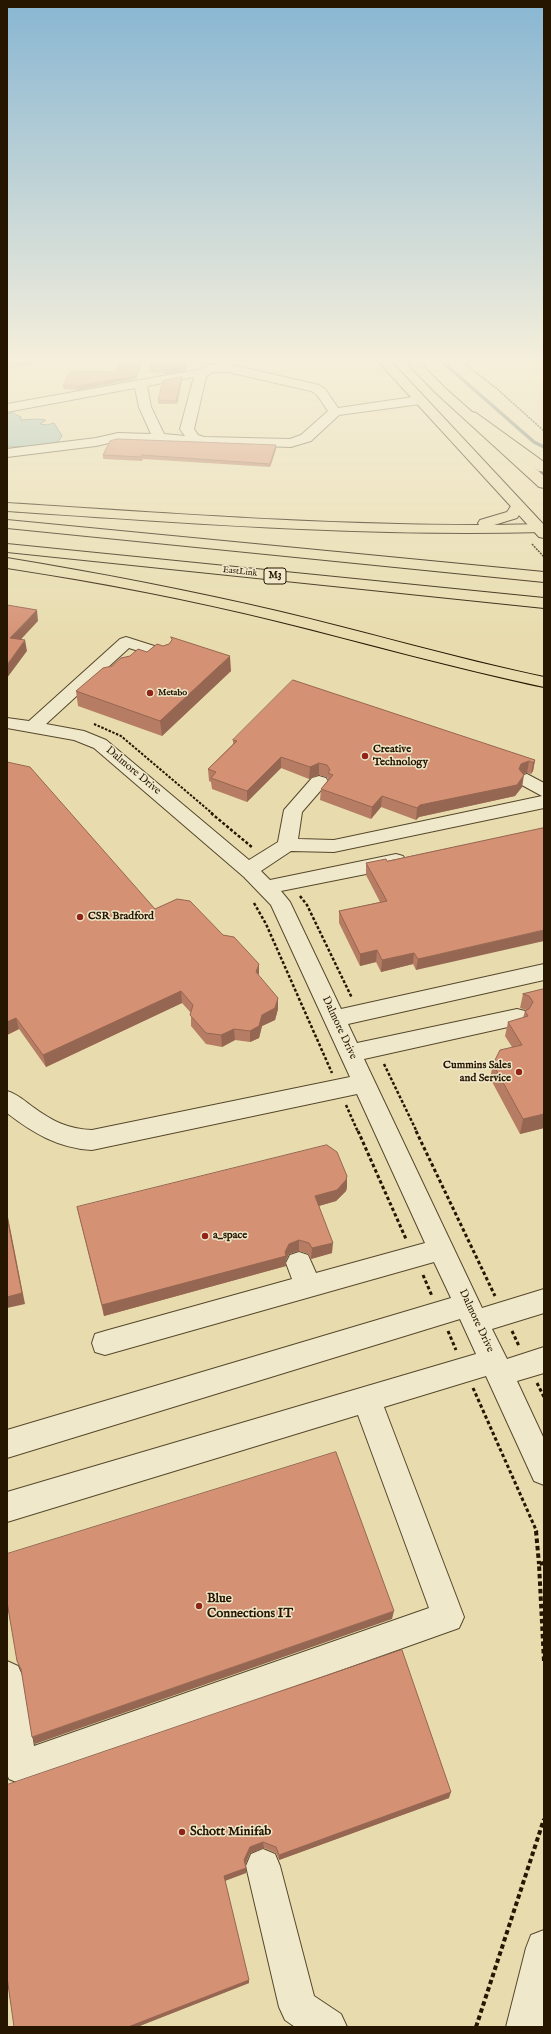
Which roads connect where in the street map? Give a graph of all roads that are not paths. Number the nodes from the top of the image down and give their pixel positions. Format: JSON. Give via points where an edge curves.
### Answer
{"nodes":[{"id":1,"x":469,"y":453,"type":"edge"},
{"id":2,"x":511,"y":453,"type":"edge"},
{"id":3,"x":523,"y":453,"type":"edge"},
{"id":4,"x":544,"y":468,"type":"edge"},
{"id":5,"x":544,"y":484,"type":"edge"},
{"id":6,"x":518,"y":506,"type":"junction"},
{"id":7,"x":7,"y":507,"type":"edge"},
{"id":8,"x":7,"y":524,"type":"edge"},
{"id":9,"x":388,"y":530,"type":"junction"},
{"id":10,"x":542,"y":530,"type":"edge"},
{"id":11,"x":7,"y":548,"type":"edge"},
{"id":12,"x":7,"y":563,"type":"edge"},
{"id":13,"x":544,"y":577,"type":"edge"},
{"id":14,"x":544,"y":603,"type":"edge"},
{"id":15,"x":159,"y":658,"type":"edge"},
{"id":16,"x":544,"y":682,"type":"edge"},
{"id":17,"x":7,"y":723,"type":"edge"},
{"id":18,"x":33,"y":727,"type":"junction"},
{"id":19,"x":527,"y":780,"type":"dead end"},
{"id":20,"x":319,"y":782,"type":"dead end"},
{"id":21,"x":544,"y":791,"type":"edge"},
{"id":22,"x":544,"y":802,"type":"edge"},
{"id":23,"x":287,"y":845,"type":"junction"},
{"id":24,"x":412,"y":858,"type":"edge"},
{"id":25,"x":248,"y":870,"type":"junction"},
{"id":26,"x":267,"y":887,"type":"junction"},
{"id":27,"x":544,"y":972,"type":"edge"},
{"id":28,"x":517,"y":1017,"type":"dead end"},
{"id":29,"x":335,"y":1019,"type":"junction"},
{"id":30,"x":351,"y":1053,"type":"junction"},
{"id":31,"x":365,"y":1083,"type":"junction"},
{"id":32,"x":7,"y":1100,"type":"edge"},
{"id":33,"x":442,"y":1249,"type":"junction"},
{"id":34,"x":299,"y":1263,"type":"dead end"},
{"id":35,"x":308,"y":1287,"type":"junction"},
{"id":36,"x":544,"y":1302,"type":"edge"},
{"id":37,"x":472,"y":1313,"type":"junction"},
{"id":38,"x":105,"y":1343,"type":"dead end"},
{"id":39,"x":544,"y":1360,"type":"edge"},
{"id":40,"x":497,"y":1368,"type":"junction"},
{"id":41,"x":367,"y":1400,"type":"junction"},
{"id":42,"x":7,"y":1444,"type":"edge"},
{"id":43,"x":542,"y":1465,"type":"edge"},
{"id":44,"x":7,"y":1506,"type":"edge"},
{"id":45,"x":7,"y":1677,"type":"edge"},
{"id":46,"x":263,"y":1866,"type":"dead end"},
{"id":47,"x":544,"y":1948,"type":"edge"},
{"id":48,"x":544,"y":1974,"type":"edge"},
{"id":49,"x":528,"y":2017,"type":"edge"},
{"id":50,"x":328,"y":2027,"type":"edge"}],
"edges":[{"from":1,"to":6,"type":"main road"},
{"from":2,"to":5,"type":"main road"},
{"from":3,"to":4,"type":"main road"},
{"from":6,"to":9,"type":"main road","via":[[515,512],[504,518],[472,526]]},
{"from":6,"to":10,"type":"main road"},
{"from":7,"to":9,"type":"main road","via":[[310,528]]},
{"from":8,"to":13,"type":"main road","number":"M3"},
{"from":9,"to":10,"type":"main road"},
{"from":11,"to":14,"type":"main road","name":"EastLink","number":"M3"},
{"from":12,"to":16,"type":"main road","via":[[113,580],[188,596],[277,616],[506,675]]},
{"from":15,"to":18,"type":"street","via":[[126,642]]},
{"from":17,"to":18,"type":"street","name":"Dalmore Drive"},
{"from":18,"to":25,"type":"street","name":"Dalmore Drive","via":[[78,735],[100,744]]},
{"from":19,"to":21,"type":"street"},
{"from":20,"to":23,"type":"street","via":[[293,810]]},
{"from":22,"to":23,"type":"street","via":[[334,846]]},
{"from":23,"to":25,"type":"street"},
{"from":24,"to":26,"type":"street"},
{"from":25,"to":26,"type":"street","name":"Dalmore Drive"},
{"from":26,"to":29,"type":"street","name":"Dalmore Drive","via":[[287,914]]},
{"from":27,"to":29,"type":"street"},
{"from":28,"to":30,"type":"street"},
{"from":29,"to":30,"type":"street","name":"Dalmore Drive"},
{"from":30,"to":31,"type":"street","name":"Dalmore Drive"},
{"from":31,"to":32,"type":"street","via":[[92,1140],[71,1138],[52,1132]]},
{"from":31,"to":33,"type":"street","name":"Dalmore Drive"},
{"from":33,"to":35,"type":"street"},
{"from":33,"to":37,"type":"street","name":"Dalmore Drive"},
{"from":34,"to":35,"type":"street"},
{"from":35,"to":38,"type":"street"},
{"from":36,"to":37,"type":"street"},
{"from":37,"to":40,"type":"street","name":"Dalmore Drive"},
{"from":37,"to":42,"type":"street"},
{"from":39,"to":40,"type":"street"},
{"from":40,"to":41,"type":"street"},
{"from":40,"to":43,"type":"street","name":"Dalmore Drive"},
{"from":41,"to":44,"type":"street"},
{"from":41,"to":45,"type":"street","via":[[448,1617],[21,1767]]},
{"from":46,"to":50,"type":"street","via":[[298,2007]]},
{"from":47,"to":49,"type":"street"},
{"from":48,"to":49,"type":"street"}]}
